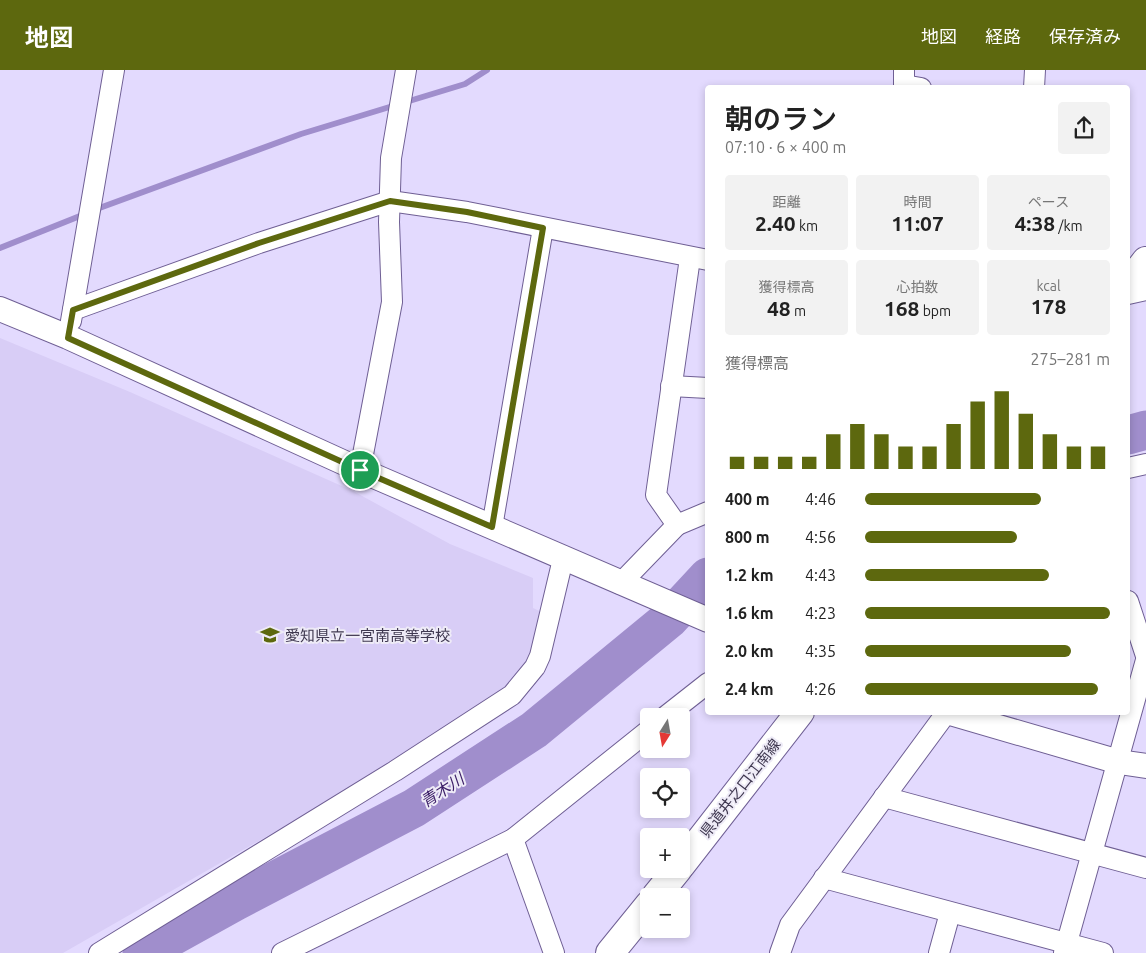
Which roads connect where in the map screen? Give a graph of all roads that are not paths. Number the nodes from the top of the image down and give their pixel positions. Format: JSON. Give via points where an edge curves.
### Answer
{"nodes":[{"id":1,"x":114,"y":70,"type":"edge"},
{"id":2,"x":406,"y":70,"type":"edge"},
{"id":3,"x":904,"y":70,"type":"edge"},
{"id":4,"x":1035,"y":70,"type":"edge"},
{"id":5,"x":904,"y":85,"type":"edge"},
{"id":6,"x":1034,"y":85,"type":"edge"},
{"id":7,"x":390,"y":201,"type":"junction"},
{"id":8,"x":543,"y":228,"type":"junction"},
{"id":9,"x":699,"y":259,"type":"edge"},
{"id":10,"x":1146,"y":261,"type":"edge"},
{"id":11,"x":1130,"y":281,"type":"edge"},
{"id":12,"x":1146,"y":290,"type":"edge"},
{"id":13,"x":1130,"y":294,"type":"edge"},
{"id":14,"x":0,"y":309,"type":"edge"},
{"id":15,"x":73,"y":310,"type":"junction"},
{"id":16,"x":68,"y":338,"type":"junction"},
{"id":17,"x":671,"y":386,"type":"junction"},
{"id":18,"x":705,"y":388,"type":"edge"},
{"id":19,"x":1146,"y":464,"type":"edge"},
{"id":20,"x":1130,"y":468,"type":"edge"},
{"id":21,"x":360,"y":470,"type":"junction"},
{"id":22,"x":705,"y":513,"type":"edge"},
{"id":23,"x":677,"y":524,"type":"junction"},
{"id":24,"x":492,"y":527,"type":"junction"},
{"id":25,"x":563,"y":559,"type":"junction"},
{"id":26,"x":620,"y":584,"type":"junction"},
{"id":27,"x":1130,"y":606,"type":"edge"},
{"id":28,"x":705,"y":619,"type":"edge"},
{"id":29,"x":1146,"y":658,"type":"edge"},
{"id":30,"x":705,"y":685,"type":"edge"},
{"id":31,"x":676,"y":708,"type":"edge"},
{"id":32,"x":798,"y":715,"type":"edge"},
{"id":33,"x":945,"y":715,"type":"edge"},
{"id":34,"x":957,"y":715,"type":"edge"},
{"id":35,"x":640,"y":737,"type":"edge"},
{"id":36,"x":1119,"y":762,"type":"junction"},
{"id":37,"x":1146,"y":766,"type":"edge"},
{"id":38,"x":884,"y":796,"type":"junction"},
{"id":39,"x":513,"y":839,"type":"junction"},
{"id":40,"x":1092,"y":852,"type":"junction"},
{"id":41,"x":690,"y":853,"type":"edge"},
{"id":42,"x":1146,"y":868,"type":"edge"},
{"id":43,"x":671,"y":878,"type":"edge"},
{"id":44,"x":824,"y":878,"type":"junction"},
{"id":45,"x":663,"y":888,"type":"edge"},
{"id":46,"x":950,"y":913,"type":"junction"},
{"id":47,"x":640,"y":916,"type":"edge"},
{"id":48,"x":1065,"y":948,"type":"edge"},
{"id":49,"x":99,"y":953,"type":"edge"},
{"id":50,"x":282,"y":953,"type":"edge"},
{"id":51,"x":554,"y":953,"type":"edge"},
{"id":52,"x":610,"y":953,"type":"edge"},
{"id":53,"x":780,"y":953,"type":"edge"},
{"id":54,"x":939,"y":953,"type":"edge"},
{"id":55,"x":1104,"y":953,"type":"edge"}],
"edges":[{"from":1,"to":15,"type":"street"},
{"from":2,"to":7,"type":"street","via":[[391,158]]},
{"from":3,"to":5,"type":"street"},
{"from":4,"to":6,"type":"street"},
{"from":7,"to":8,"type":"street","via":[[467,212]]},
{"from":7,"to":15,"type":"street","via":[[259,243]]},
{"from":7,"to":21,"type":"street","via":[[392,302]]},
{"from":8,"to":9,"type":"street"},
{"from":8,"to":24,"type":"street"},
{"from":9,"to":17,"type":"street"},
{"from":10,"to":11,"type":"main road"},
{"from":12,"to":13,"type":"street"},
{"from":14,"to":16,"type":"street"},
{"from":15,"to":16,"type":"street"},
{"from":16,"to":21,"type":"street"},
{"from":17,"to":18,"type":"street"},
{"from":17,"to":23,"type":"street","via":[[656,495]]},
{"from":19,"to":20,"type":"street"},
{"from":21,"to":24,"type":"street"},
{"from":22,"to":23,"type":"street"},
{"from":23,"to":26,"type":"street"},
{"from":24,"to":25,"type":"street"},
{"from":25,"to":26,"type":"street"},
{"from":25,"to":49,"type":"street","via":[[540,656],[512,695],[396,771]]},
{"from":26,"to":28,"type":"street"},
{"from":27,"to":29,"type":"street"},
{"from":29,"to":36,"type":"street"},
{"from":30,"to":31,"type":"street"},
{"from":32,"to":41,"type":"main road","name":"県道井之口江南線"},
{"from":33,"to":38,"type":"street"},
{"from":34,"to":36,"type":"street"},
{"from":35,"to":39,"type":"street"},
{"from":36,"to":37,"type":"street"},
{"from":36,"to":40,"type":"street"},
{"from":38,"to":40,"type":"street"},
{"from":38,"to":44,"type":"street"},
{"from":39,"to":50,"type":"street"},
{"from":39,"to":51,"type":"street"},
{"from":40,"to":42,"type":"street"},
{"from":40,"to":48,"type":"street"},
{"from":43,"to":45,"type":"main road"},
{"from":44,"to":46,"type":"street"},
{"from":44,"to":53,"type":"street","via":[[790,925]]},
{"from":46,"to":48,"type":"street"},
{"from":46,"to":54,"type":"street"},
{"from":47,"to":52,"type":"main road"},
{"from":48,"to":55,"type":"street"}]}
